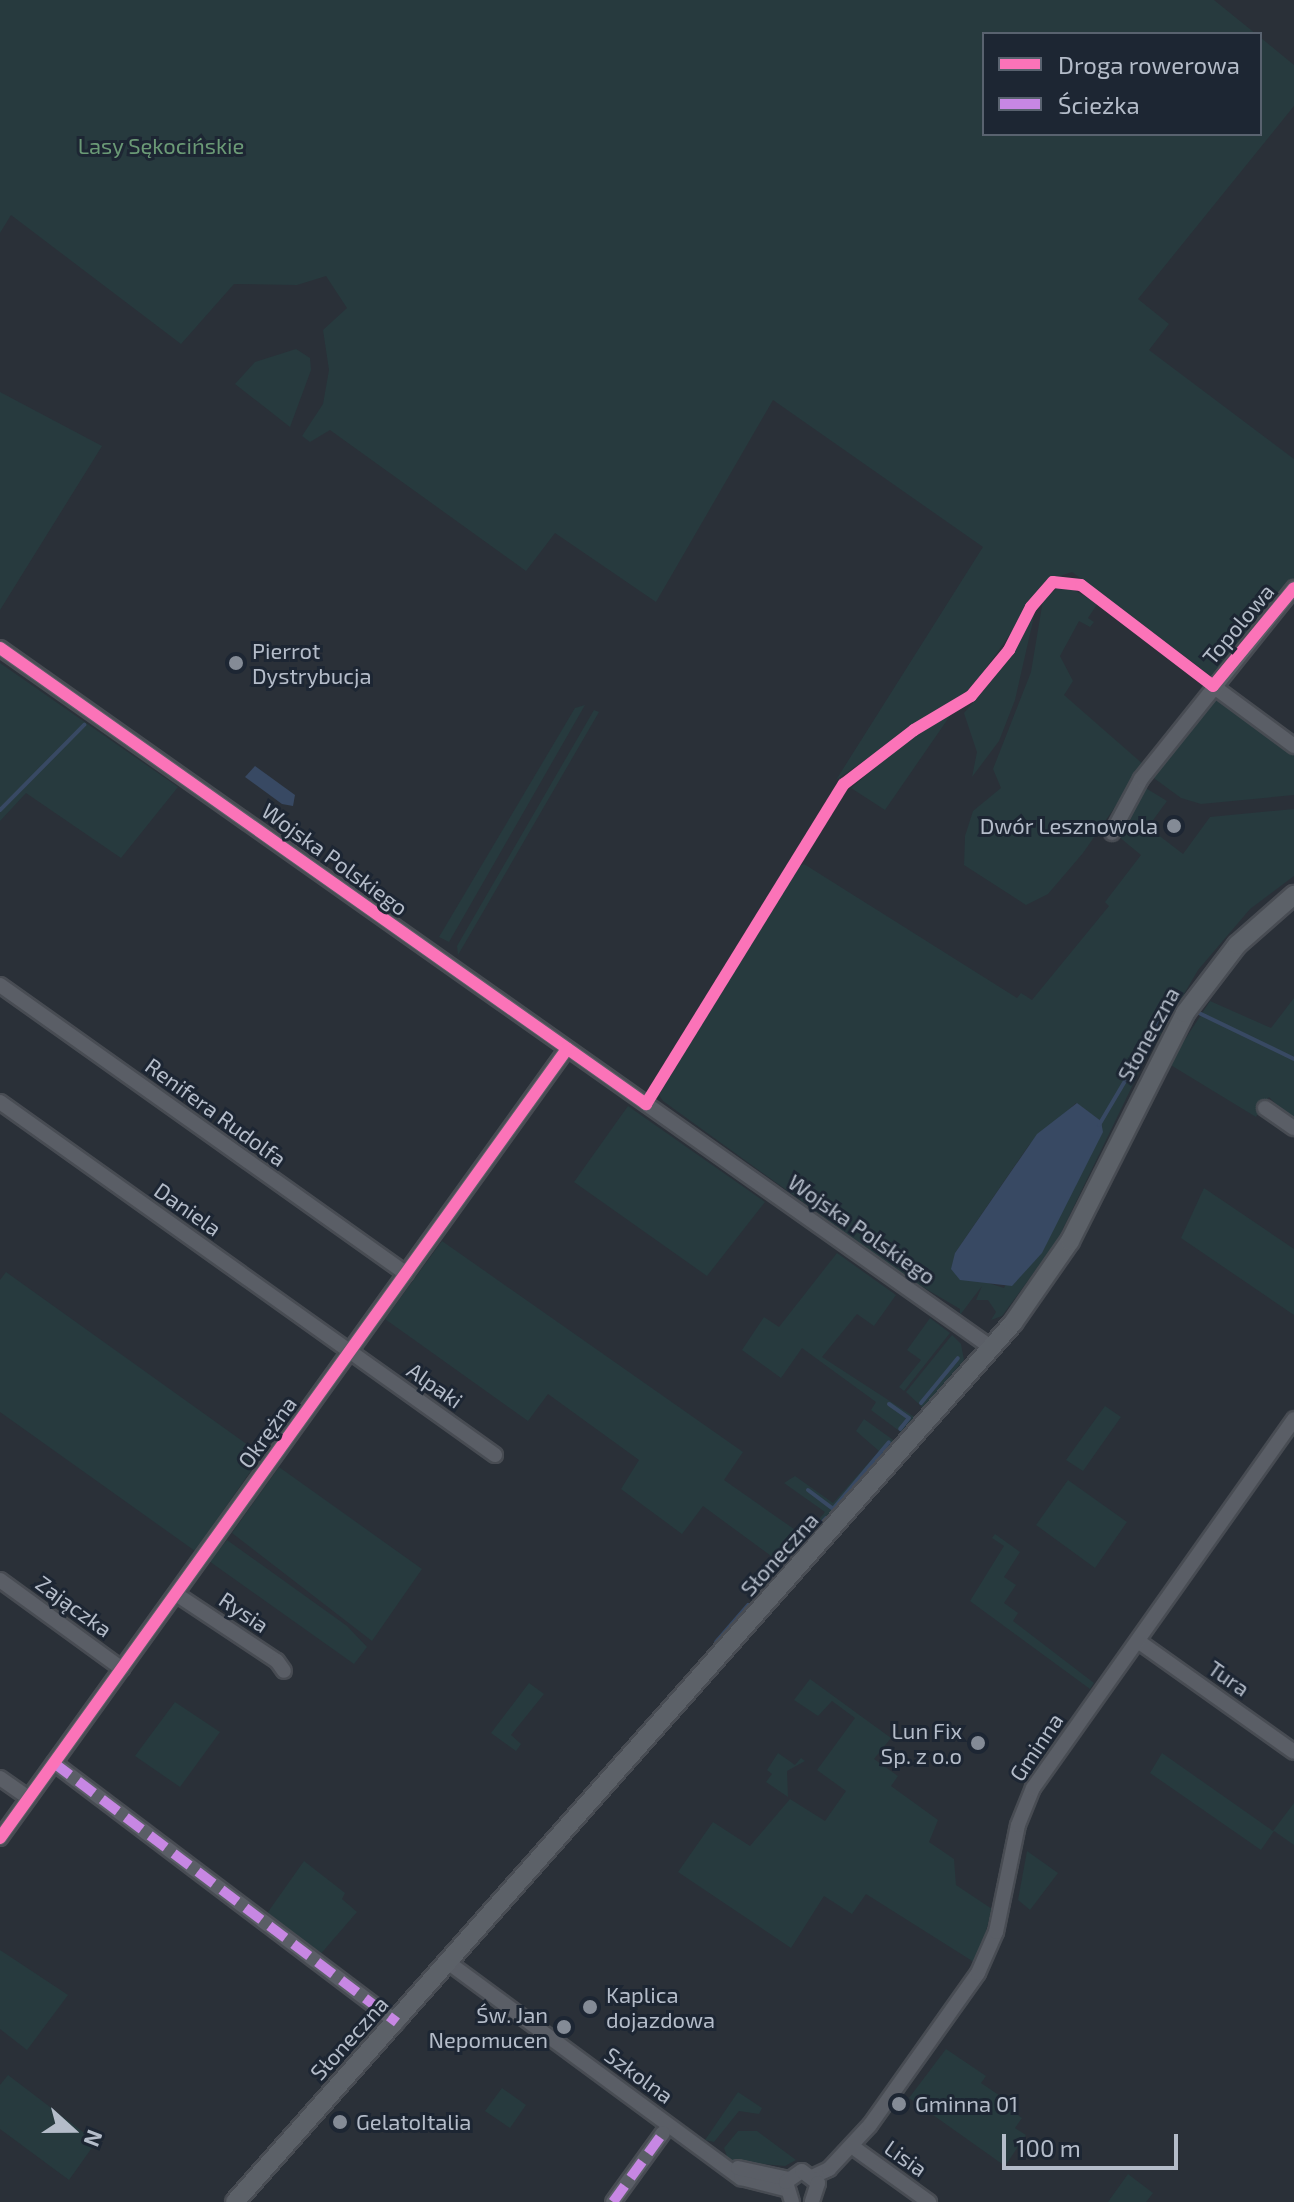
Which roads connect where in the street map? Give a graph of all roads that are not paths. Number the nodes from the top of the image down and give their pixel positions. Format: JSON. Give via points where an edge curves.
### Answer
{"nodes":[{"id":1,"x":1294,"y":588,"type":"edge"},
{"id":2,"x":0,"y":648,"type":"edge"},
{"id":3,"x":1213,"y":686,"type":"junction"},
{"id":4,"x":1294,"y":746,"type":"edge"},
{"id":5,"x":1112,"y":833,"type":"dead end"},
{"id":6,"x":1294,"y":895,"type":"edge"},
{"id":7,"x":0,"y":985,"type":"edge"},
{"id":8,"x":567,"y":1049,"type":"junction"},
{"id":9,"x":0,"y":1102,"type":"edge"},
{"id":10,"x":1265,"y":1108,"type":"dead end"},
{"id":11,"x":1294,"y":1128,"type":"edge"},
{"id":12,"x":406,"y":1274,"type":"junction"},
{"id":13,"x":992,"y":1348,"type":"junction"},
{"id":14,"x":350,"y":1352,"type":"junction"},
{"id":15,"x":1294,"y":1419,"type":"edge"},
{"id":16,"x":495,"y":1455,"type":"dead end"},
{"id":17,"x":0,"y":1580,"type":"edge"},
{"id":18,"x":176,"y":1594,"type":"junction"},
{"id":19,"x":1138,"y":1641,"type":"junction"},
{"id":20,"x":122,"y":1669,"type":"junction"},
{"id":21,"x":284,"y":1671,"type":"dead end"},
{"id":22,"x":1294,"y":1752,"type":"edge"},
{"id":23,"x":54,"y":1763,"type":"junction"},
{"id":24,"x":0,"y":1778,"type":"edge"},
{"id":25,"x":29,"y":1798,"type":"junction"},
{"id":26,"x":0,"y":1838,"type":"edge"},
{"id":27,"x":449,"y":1963,"type":"junction"},
{"id":28,"x":397,"y":2022,"type":"junction"},
{"id":29,"x":870,"y":2125,"type":"junction"},
{"id":30,"x":663,"y":2133,"type":"dead end"},
{"id":31,"x":857,"y":2150,"type":"junction"},
{"id":32,"x":816,"y":2181,"type":"junction"},
{"id":33,"x":788,"y":2190,"type":"edge"},
{"id":34,"x":235,"y":2202,"type":"edge"},
{"id":35,"x":613,"y":2202,"type":"edge"},
{"id":36,"x":812,"y":2202,"type":"edge"},
{"id":37,"x":929,"y":2202,"type":"edge"}],
"edges":[{"from":1,"to":3,"type":"street","name":"Topolowa"},
{"from":2,"to":8,"type":"street","name":"Wojska Polskiego"},
{"from":3,"to":4,"type":"street"},
{"from":3,"to":5,"type":"street","name":"Topolowa","via":[[1141,779]]},
{"from":6,"to":13,"type":"main road","name":"Słoneczna","via":[[1237,945],[1201,989],[1163,1053],[1057,1265]]},
{"from":7,"to":12,"type":"street","name":"Renifera Rudolfa"},
{"from":8,"to":12,"type":"street","name":"Okrężna"},
{"from":8,"to":13,"type":"street","name":"Wojska Polskiego"},
{"from":9,"to":14,"type":"street","name":"Daniela"},
{"from":10,"to":11,"type":"street"},
{"from":12,"to":14,"type":"street","name":"Okrężna"},
{"from":13,"to":27,"type":"main road","name":"Słoneczna"},
{"from":14,"to":16,"type":"street","name":"Alpaki"},
{"from":14,"to":18,"type":"street","name":"Okrężna"},
{"from":15,"to":19,"type":"street","name":"Gminna"},
{"from":17,"to":20,"type":"street","name":"Zajączka"},
{"from":18,"to":20,"type":"street","name":"Okrężna"},
{"from":18,"to":21,"type":"street","name":"Rysia","via":[[277,1661]]},
{"from":19,"to":22,"type":"street","name":"Tura"},
{"from":19,"to":29,"type":"street","name":"Gminna","via":[[1027,1800],[985,1961]]},
{"from":20,"to":23,"type":"street","name":"Okrężna"},
{"from":23,"to":25,"type":"street","name":"Okrężna"},
{"from":23,"to":28,"type":"street"},
{"from":24,"to":25,"type":"street"},
{"from":25,"to":26,"type":"street","name":"Okrężna"},
{"from":27,"to":28,"type":"main road","name":"Słoneczna"},
{"from":27,"to":33,"type":"street","name":"Szkolna","via":[[741,2178]]},
{"from":28,"to":34,"type":"main road","name":"Słoneczna"},
{"from":29,"to":31,"type":"street","name":"Gminna"},
{"from":29,"to":32,"type":"street","name":"Gminna"},
{"from":30,"to":35,"type":"street"},
{"from":31,"to":32,"type":"street","name":"Gminna","via":[[842,2170]]},
{"from":31,"to":37,"type":"street","name":"Lisia"},
{"from":32,"to":33,"type":"street","via":[[800,2171]]},
{"from":32,"to":36,"type":"street"}]}
